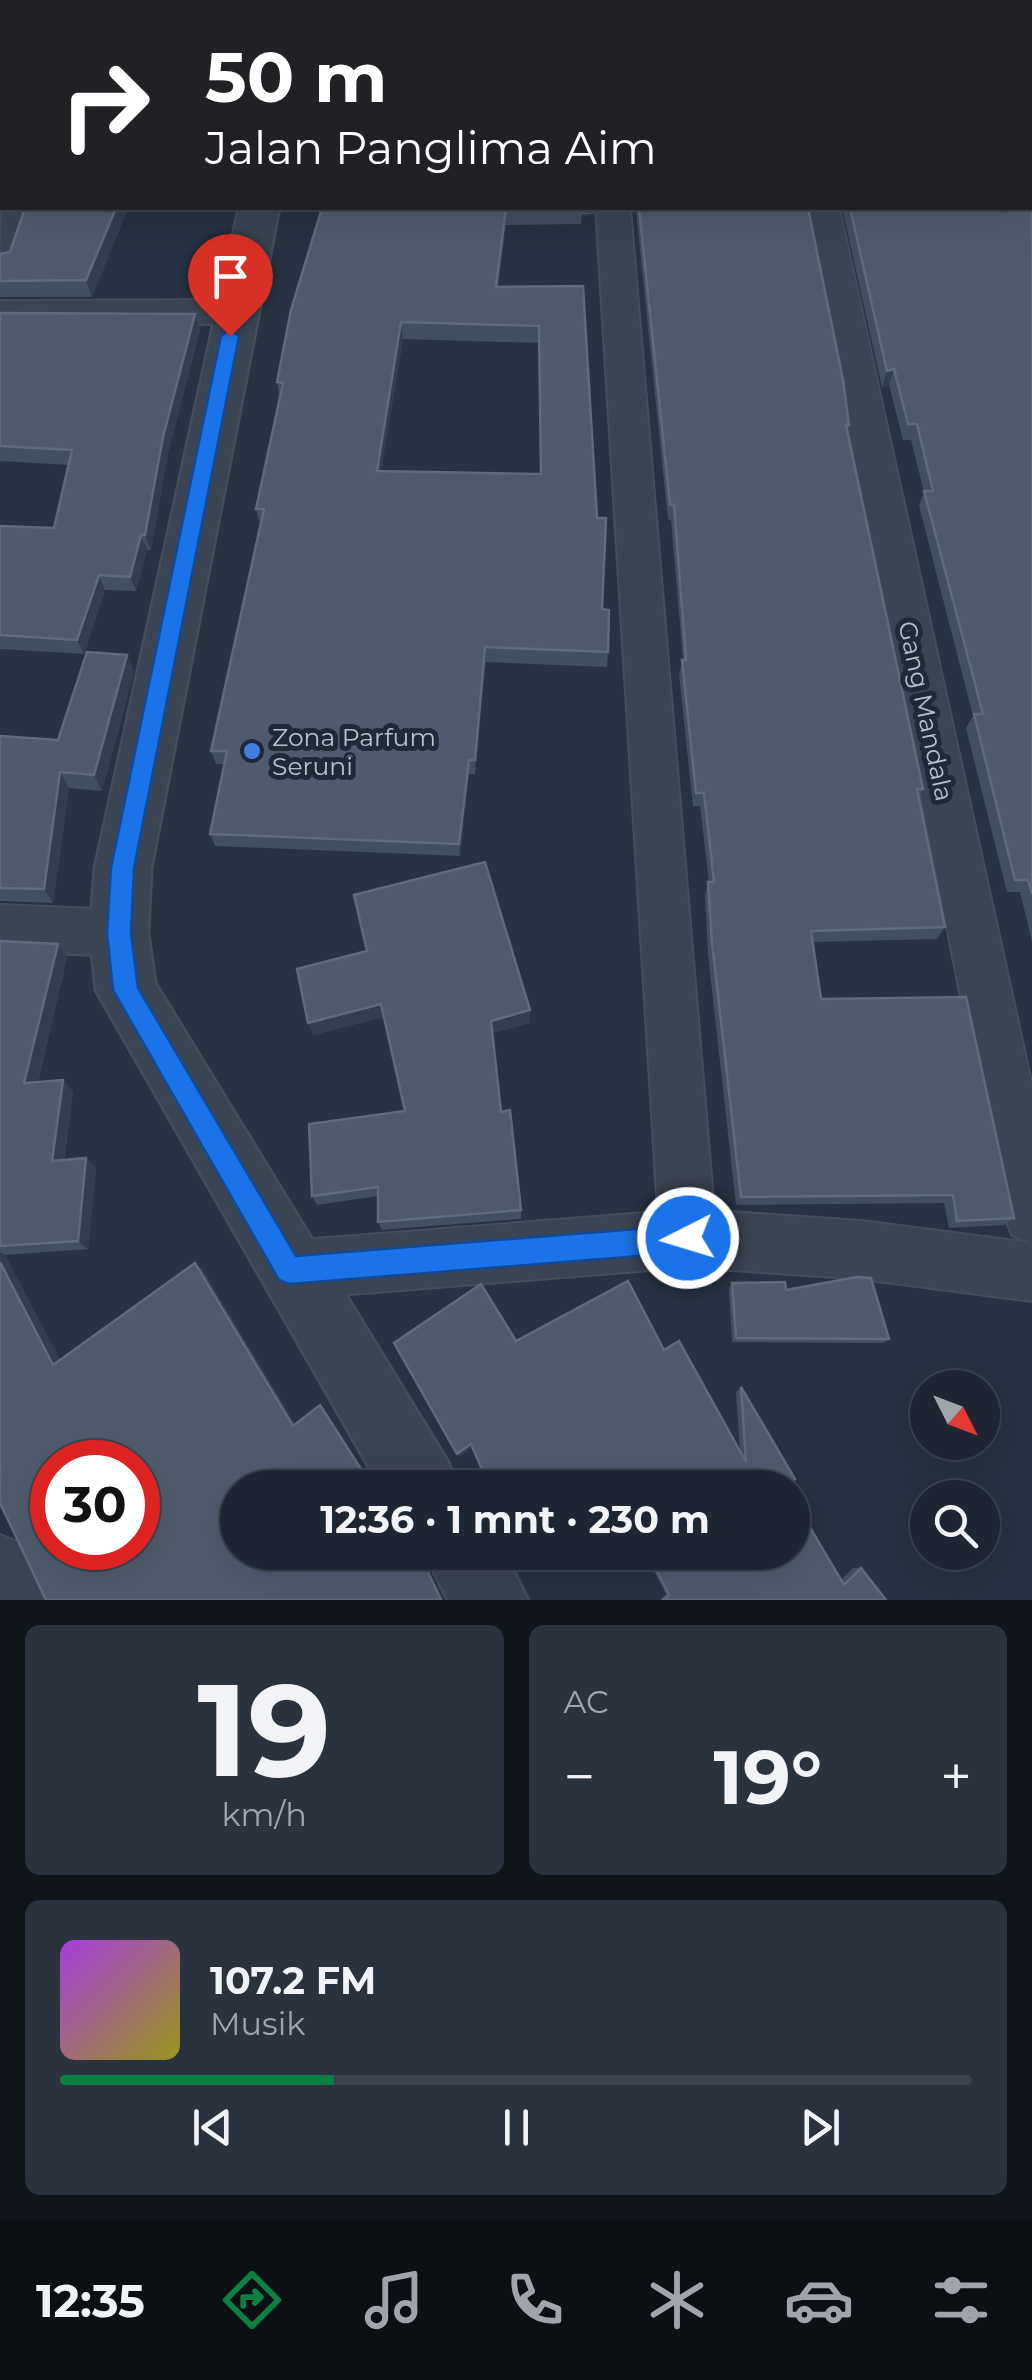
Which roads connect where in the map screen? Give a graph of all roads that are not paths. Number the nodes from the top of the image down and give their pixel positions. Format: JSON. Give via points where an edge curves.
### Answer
{"nodes":[{"id":1,"x":16,"y":210,"type":"edge"},
{"id":2,"x":259,"y":210,"type":"edge"},
{"id":3,"x":612,"y":210,"type":"edge"},
{"id":4,"x":822,"y":210,"type":"edge"},
{"id":5,"x":0,"y":259,"type":"edge"},
{"id":6,"x":235,"y":312,"type":"junction"},
{"id":7,"x":0,"y":314,"type":"edge"},
{"id":8,"x":0,"y":928,"type":"edge"},
{"id":9,"x":119,"y":933,"type":"junction"},
{"id":10,"x":1032,"y":1215,"type":"edge"},
{"id":11,"x":688,"y":1238,"type":"junction"},
{"id":12,"x":289,"y":1270,"type":"junction"},
{"id":13,"x":1032,"y":1272,"type":"edge"},
{"id":14,"x":411,"y":1470,"type":"edge"},
{"id":15,"x":0,"y":1567,"type":"edge"},
{"id":16,"x":472,"y":1570,"type":"edge"},
{"id":17,"x":14,"y":1600,"type":"edge"},
{"id":18,"x":490,"y":1600,"type":"edge"}],
"edges":[{"from":1,"to":5,"type":"street"},
{"from":2,"to":6,"type":"street"},
{"from":3,"to":11,"type":"street"},
{"from":4,"to":10,"type":"street","name":"Gang Mandala"},
{"from":6,"to":7,"type":"street"},
{"from":6,"to":9,"type":"street","via":[[129,834]]},
{"from":8,"to":9,"type":"street"},
{"from":9,"to":12,"type":"street","via":[[126,990]]},
{"from":11,"to":12,"type":"street"},
{"from":11,"to":13,"type":"street","via":[[862,1250]]},
{"from":12,"to":14,"type":"street"},
{"from":15,"to":17,"type":"street"},
{"from":16,"to":18,"type":"street"}]}
